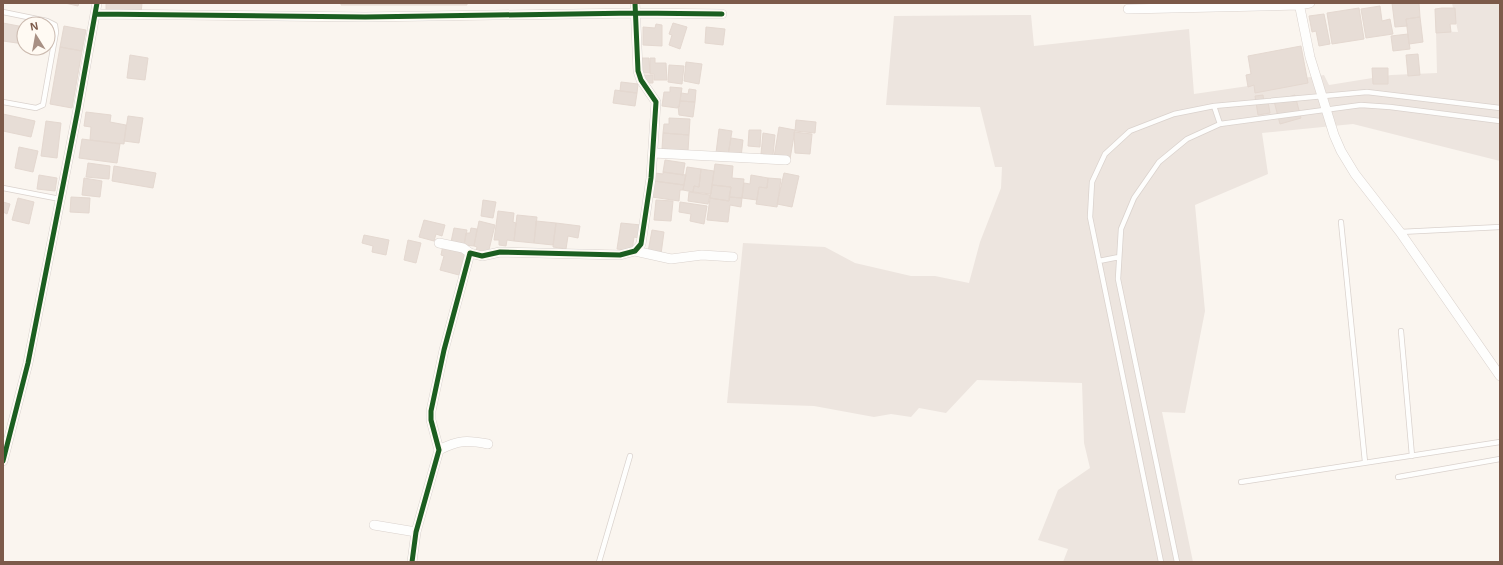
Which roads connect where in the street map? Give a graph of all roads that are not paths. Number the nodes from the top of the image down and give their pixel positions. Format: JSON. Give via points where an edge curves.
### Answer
{"nodes":[{"id":1,"x":97,"y":3,"type":"edge"},
{"id":2,"x":635,"y":3,"type":"edge"},
{"id":3,"x":1310,"y":3,"type":"edge"},
{"id":4,"x":1299,"y":4,"type":"edge"},
{"id":5,"x":1128,"y":9,"type":"dead end"},
{"id":6,"x":3,"y":12,"type":"edge"},
{"id":7,"x":636,"y":12,"type":"junction"},
{"id":8,"x":95,"y":14,"type":"junction"},
{"id":9,"x":722,"y":14,"type":"dead end"},
{"id":10,"x":1322,"y":96,"type":"junction"},
{"id":11,"x":3,"y":102,"type":"edge"},
{"id":12,"x":1214,"y":106,"type":"junction"},
{"id":13,"x":1500,"y":108,"type":"edge"},
{"id":14,"x":1326,"y":110,"type":"junction"},
{"id":15,"x":1500,"y":121,"type":"edge"},
{"id":16,"x":1220,"y":124,"type":"junction"},
{"id":17,"x":653,"y":153,"type":"junction"},
{"id":18,"x":786,"y":160,"type":"dead end"},
{"id":19,"x":3,"y":188,"type":"edge"},
{"id":20,"x":60,"y":199,"type":"junction"},
{"id":21,"x":1341,"y":222,"type":"dead end"},
{"id":22,"x":1500,"y":227,"type":"edge"},
{"id":23,"x":1400,"y":232,"type":"junction"},
{"id":24,"x":438,"y":243,"type":"dead end"},
{"id":25,"x":635,"y":251,"type":"junction"},
{"id":26,"x":470,"y":253,"type":"junction"},
{"id":27,"x":733,"y":257,"type":"dead end"},
{"id":28,"x":1119,"y":257,"type":"junction"},
{"id":29,"x":1099,"y":261,"type":"junction"},
{"id":30,"x":1401,"y":331,"type":"dead end"},
{"id":31,"x":1500,"y":376,"type":"edge"},
{"id":32,"x":1500,"y":442,"type":"edge"},
{"id":33,"x":488,"y":444,"type":"dead end"},
{"id":34,"x":439,"y":450,"type":"junction"},
{"id":35,"x":630,"y":456,"type":"dead end"},
{"id":36,"x":1412,"y":456,"type":"junction"},
{"id":37,"x":1500,"y":459,"type":"edge"},
{"id":38,"x":3,"y":460,"type":"edge"},
{"id":39,"x":1365,"y":462,"type":"junction"},
{"id":40,"x":1398,"y":477,"type":"dead end"},
{"id":41,"x":1241,"y":482,"type":"dead end"},
{"id":42,"x":374,"y":525,"type":"dead end"},
{"id":43,"x":416,"y":532,"type":"junction"},
{"id":44,"x":412,"y":562,"type":"edge"},
{"id":45,"x":599,"y":562,"type":"edge"},
{"id":46,"x":1161,"y":562,"type":"edge"},
{"id":47,"x":1177,"y":562,"type":"edge"}],
"edges":[{"from":1,"to":8,"type":"street"},
{"from":2,"to":7,"type":"street"},
{"from":3,"to":4,"type":"street"},
{"from":4,"to":5,"type":"street"},
{"from":4,"to":10,"type":"street","via":[[1310,57]]},
{"from":6,"to":11,"type":"lane","via":[[47,21],[55,25],[56,32],[43,106],[36,108]]},
{"from":7,"to":8,"type":"street","via":[[365,17]]},
{"from":7,"to":9,"type":"street"},
{"from":7,"to":17,"type":"street","via":[[640,80],[656,102]]},
{"from":8,"to":20,"type":"street"},
{"from":10,"to":12,"type":"lane"},
{"from":10,"to":13,"type":"lane","via":[[1367,92]]},
{"from":10,"to":14,"type":"street"},
{"from":12,"to":16,"type":"lane"},
{"from":12,"to":29,"type":"lane","via":[[1174,114],[1130,131],[1105,154],[1092,182],[1090,217]]},
{"from":14,"to":15,"type":"lane","via":[[1361,105],[1390,106]]},
{"from":14,"to":16,"type":"lane"},
{"from":14,"to":23,"type":"street","via":[[1334,135],[1346,159]]},
{"from":16,"to":28,"type":"lane","via":[[1187,139],[1159,162],[1134,198],[1123,223]]},
{"from":17,"to":18,"type":"street"},
{"from":17,"to":25,"type":"street","via":[[643,236]]},
{"from":19,"to":20,"type":"lane"},
{"from":20,"to":38,"type":"street","via":[[28,363]]},
{"from":21,"to":39,"type":"lane"},
{"from":22,"to":23,"type":"lane"},
{"from":23,"to":31,"type":"street"},
{"from":24,"to":26,"type":"street","via":[[463,248]]},
{"from":25,"to":26,"type":"street","via":[[620,255],[500,252],[482,256]]},
{"from":25,"to":27,"type":"street","via":[[671,259],[702,255]]},
{"from":26,"to":34,"type":"street","via":[[431,410]]},
{"from":28,"to":29,"type":"lane"},
{"from":28,"to":47,"type":"lane","via":[[1118,279]]},
{"from":29,"to":46,"type":"lane"},
{"from":30,"to":36,"type":"lane"},
{"from":32,"to":36,"type":"lane"},
{"from":33,"to":34,"type":"street","via":[[469,440],[459,441]]},
{"from":34,"to":43,"type":"street"},
{"from":35,"to":45,"type":"lane"},
{"from":36,"to":39,"type":"lane"},
{"from":37,"to":40,"type":"lane"},
{"from":39,"to":41,"type":"lane"},
{"from":42,"to":43,"type":"street"},
{"from":43,"to":44,"type":"street"}]}
